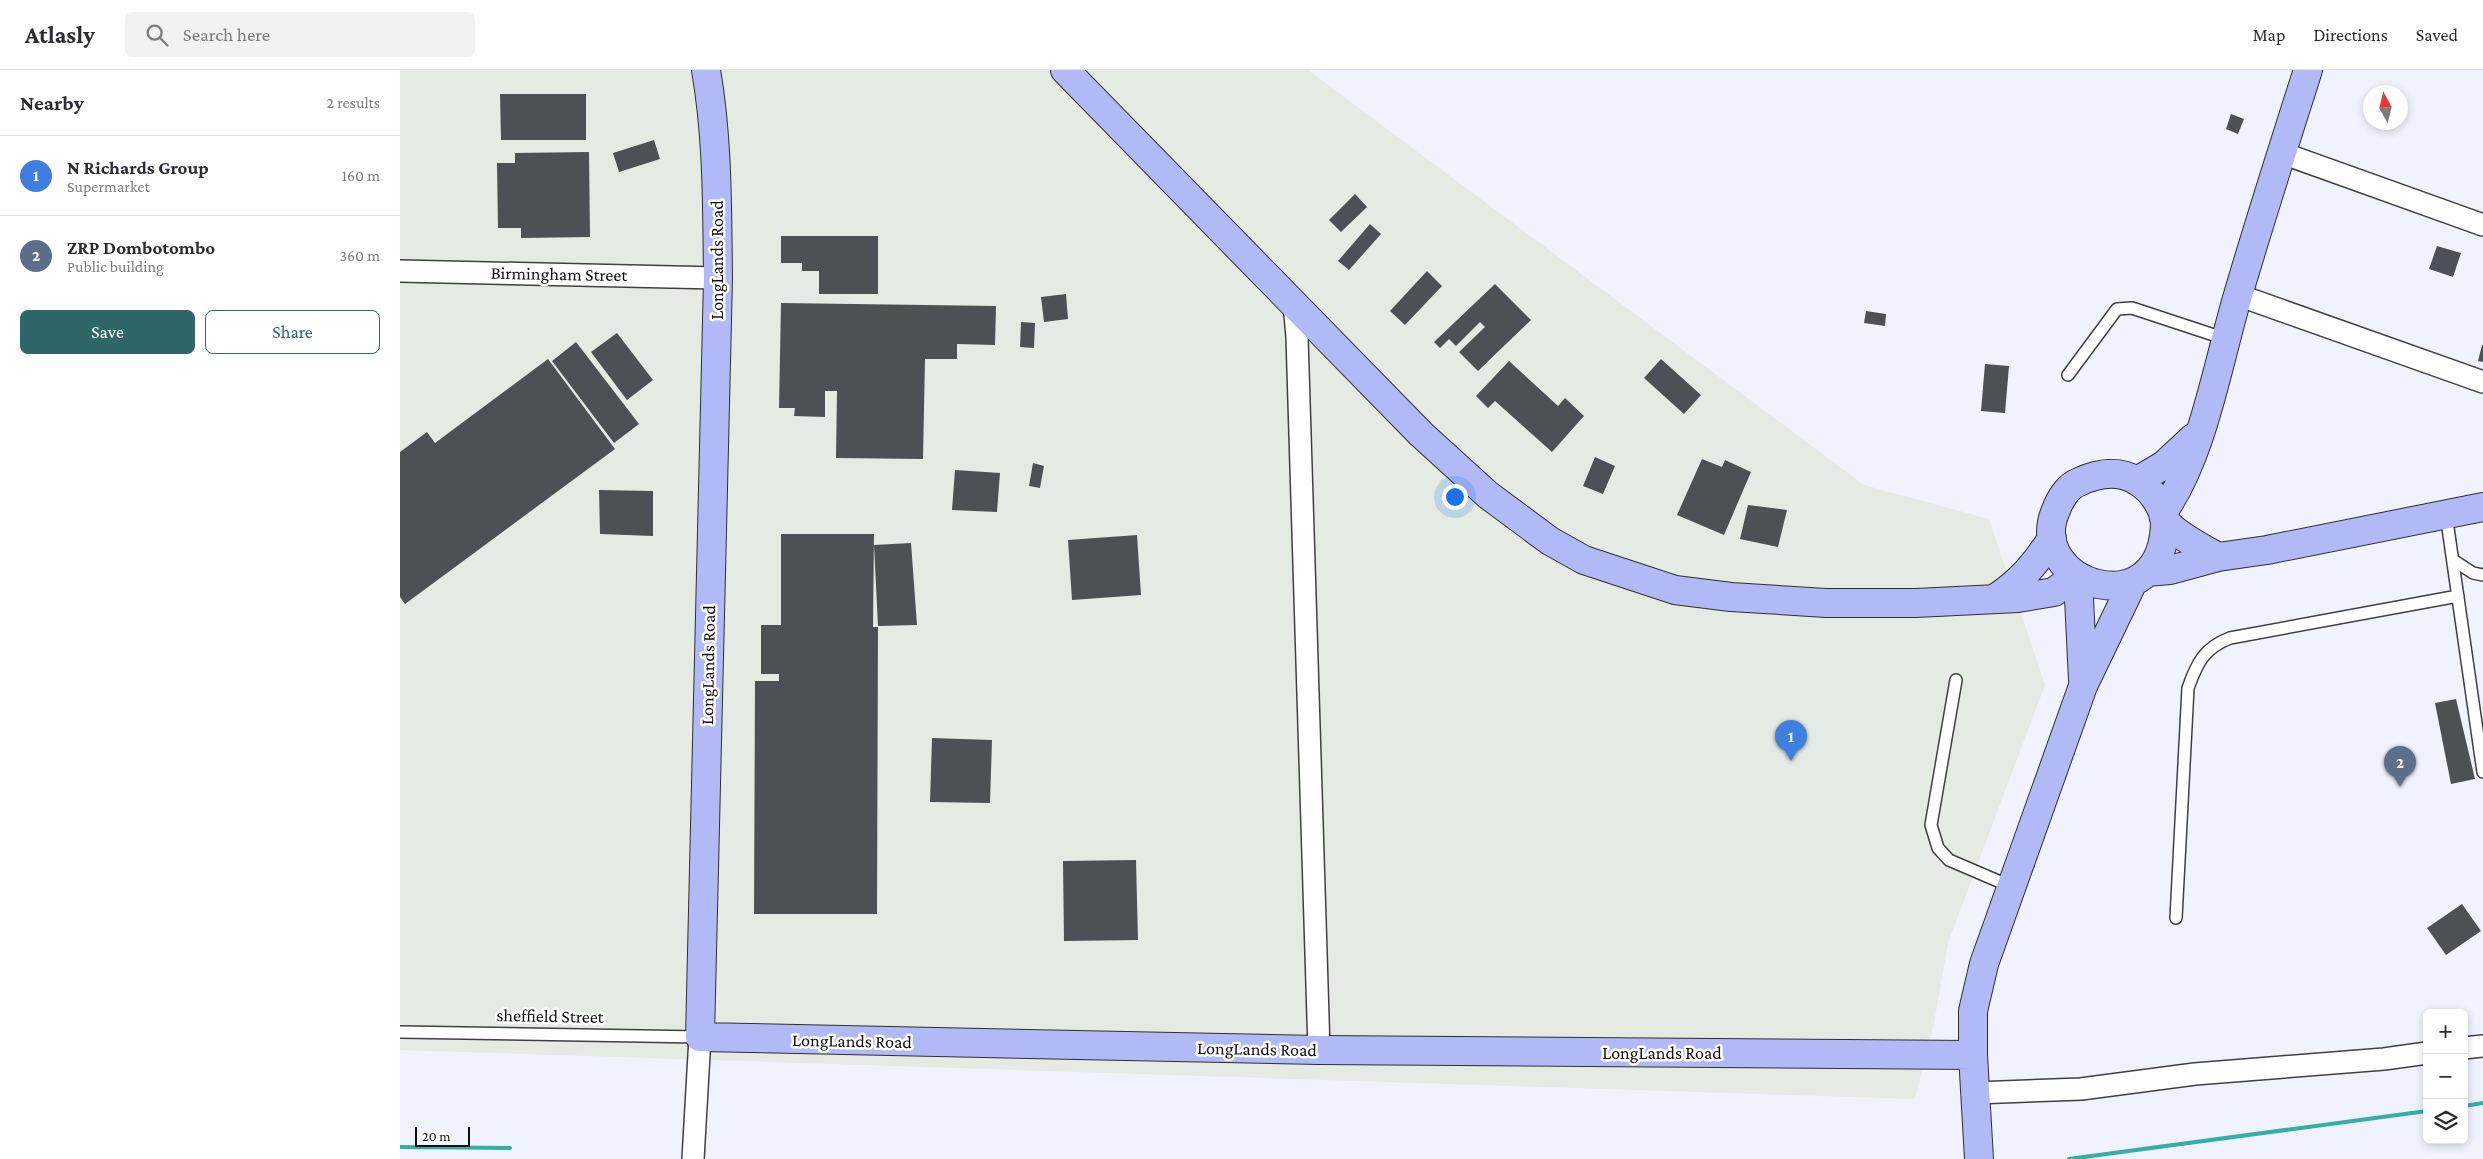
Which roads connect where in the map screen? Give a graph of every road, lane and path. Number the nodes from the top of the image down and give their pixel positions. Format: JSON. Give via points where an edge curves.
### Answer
{"nodes":[{"id":1,"x":706,"y":70,"type":"edge"},
{"id":2,"x":1065,"y":70,"type":"edge"},
{"id":3,"x":2308,"y":70,"type":"edge"},
{"id":4,"x":2282,"y":154,"type":"junction"},
{"id":5,"x":2483,"y":225,"type":"edge"},
{"id":6,"x":400,"y":271,"type":"edge"},
{"id":7,"x":718,"y":278,"type":"junction"},
{"id":8,"x":2238,"y":295,"type":"junction"},
{"id":9,"x":1294,"y":303,"type":"junction"},
{"id":10,"x":2226,"y":339,"type":"junction"},
{"id":11,"x":2068,"y":375,"type":"dead end"},
{"id":12,"x":2483,"y":382,"type":"edge"},
{"id":13,"x":2201,"y":430,"type":"junction"},
{"id":14,"x":2137,"y":481,"type":"junction"},
{"id":15,"x":2483,"y":507,"type":"edge"},
{"id":16,"x":2446,"y":514,"type":"junction"},
{"id":17,"x":2164,"y":516,"type":"junction"},
{"id":18,"x":2052,"y":538,"type":"junction"},
{"id":19,"x":2218,"y":557,"type":"junction"},
{"id":20,"x":2452,"y":560,"type":"junction"},
{"id":21,"x":2483,"y":575,"type":"edge"},
{"id":22,"x":2076,"y":577,"type":"junction"},
{"id":23,"x":2140,"y":577,"type":"junction"},
{"id":24,"x":2458,"y":596,"type":"junction"},
{"id":25,"x":1994,"y":599,"type":"junction"},
{"id":26,"x":1956,"y":680,"type":"dead end"},
{"id":27,"x":2083,"y":686,"type":"junction"},
{"id":28,"x":2480,"y":727,"type":"edge"},
{"id":29,"x":2483,"y":772,"type":"edge"},
{"id":30,"x":2012,"y":887,"type":"junction"},
{"id":31,"x":2176,"y":918,"type":"dead end"},
{"id":32,"x":400,"y":1032,"type":"edge"},
{"id":33,"x":700,"y":1037,"type":"junction"},
{"id":34,"x":2483,"y":1046,"type":"edge"},
{"id":35,"x":2468,"y":1048,"type":"edge"},
{"id":36,"x":1319,"y":1050,"type":"junction"},
{"id":37,"x":2423,"y":1054,"type":"edge"},
{"id":38,"x":1973,"y":1055,"type":"junction"},
{"id":39,"x":1975,"y":1093,"type":"junction"},
{"id":40,"x":693,"y":1159,"type":"edge"},
{"id":41,"x":1979,"y":1159,"type":"edge"}],
"edges":[{"from":1,"to":7,"type":"street","name":"LongLands Road","via":[[717,184]]},
{"from":2,"to":9,"type":"street"},
{"from":3,"to":4,"type":"street"},
{"from":4,"to":5,"type":"street"},
{"from":4,"to":8,"type":"street"},
{"from":6,"to":7,"type":"street","name":"Birmingham Street"},
{"from":7,"to":33,"type":"street","name":"LongLands Road"},
{"from":8,"to":10,"type":"street"},
{"from":8,"to":12,"type":"street"},
{"from":9,"to":25,"type":"street","via":[[1420,434],[1488,495],[1550,541],[1584,560],[1675,590],[1731,597],[1826,603]]},
{"from":9,"to":36,"type":"street"},
{"from":10,"to":11,"type":"lane","via":[[2132,308],[2117,309]]},
{"from":10,"to":13,"type":"street"},
{"from":13,"to":14,"type":"street","via":[[2164,465]]},
{"from":13,"to":17,"type":"street"},
{"from":14,"to":17,"type":"street","via":[[2153,494]]},
{"from":14,"to":18,"type":"street","via":[[2117,474],[2095,475],[2076,483],[2061,498],[2052,517]]},
{"from":15,"to":16,"type":"street"},
{"from":16,"to":19,"type":"street"},
{"from":16,"to":20,"type":"lane"},
{"from":17,"to":19,"type":"street","via":[[2189,540]]},
{"from":17,"to":23,"type":"street","via":[[2165,539],[2159,557]]},
{"from":18,"to":22,"type":"street","via":[[2058,555]]},
{"from":18,"to":25,"type":"street","via":[[2038,561],[2014,586]]},
{"from":19,"to":23,"type":"street"},
{"from":20,"to":21,"type":"lane","via":[[2473,573]]},
{"from":20,"to":24,"type":"lane"},
{"from":22,"to":23,"type":"street","via":[[2100,586],[2116,586]]},
{"from":22,"to":25,"type":"street","via":[[2054,592]]},
{"from":22,"to":27,"type":"street"},
{"from":23,"to":27,"type":"street"},
{"from":24,"to":28,"type":"lane"},
{"from":24,"to":31,"type":"lane","via":[[2230,638],[2214,644],[2196,667],[2188,688]]},
{"from":26,"to":30,"type":"lane","via":[[1931,825],[1938,848],[1949,860]]},
{"from":27,"to":30,"type":"street"},
{"from":28,"to":29,"type":"lane"},
{"from":30,"to":38,"type":"street","via":[[1984,964],[1973,1011]]},
{"from":32,"to":33,"type":"lane","name":"sheffield Street"},
{"from":33,"to":36,"type":"street","name":"LongLands Road"},
{"from":33,"to":40,"type":"street"},
{"from":34,"to":35,"type":"street"},
{"from":36,"to":38,"type":"street","name":"LongLands Road"},
{"from":37,"to":39,"type":"street","via":[[2195,1074],[2082,1089]]},
{"from":38,"to":39,"type":"street"},
{"from":39,"to":41,"type":"street"}]}
